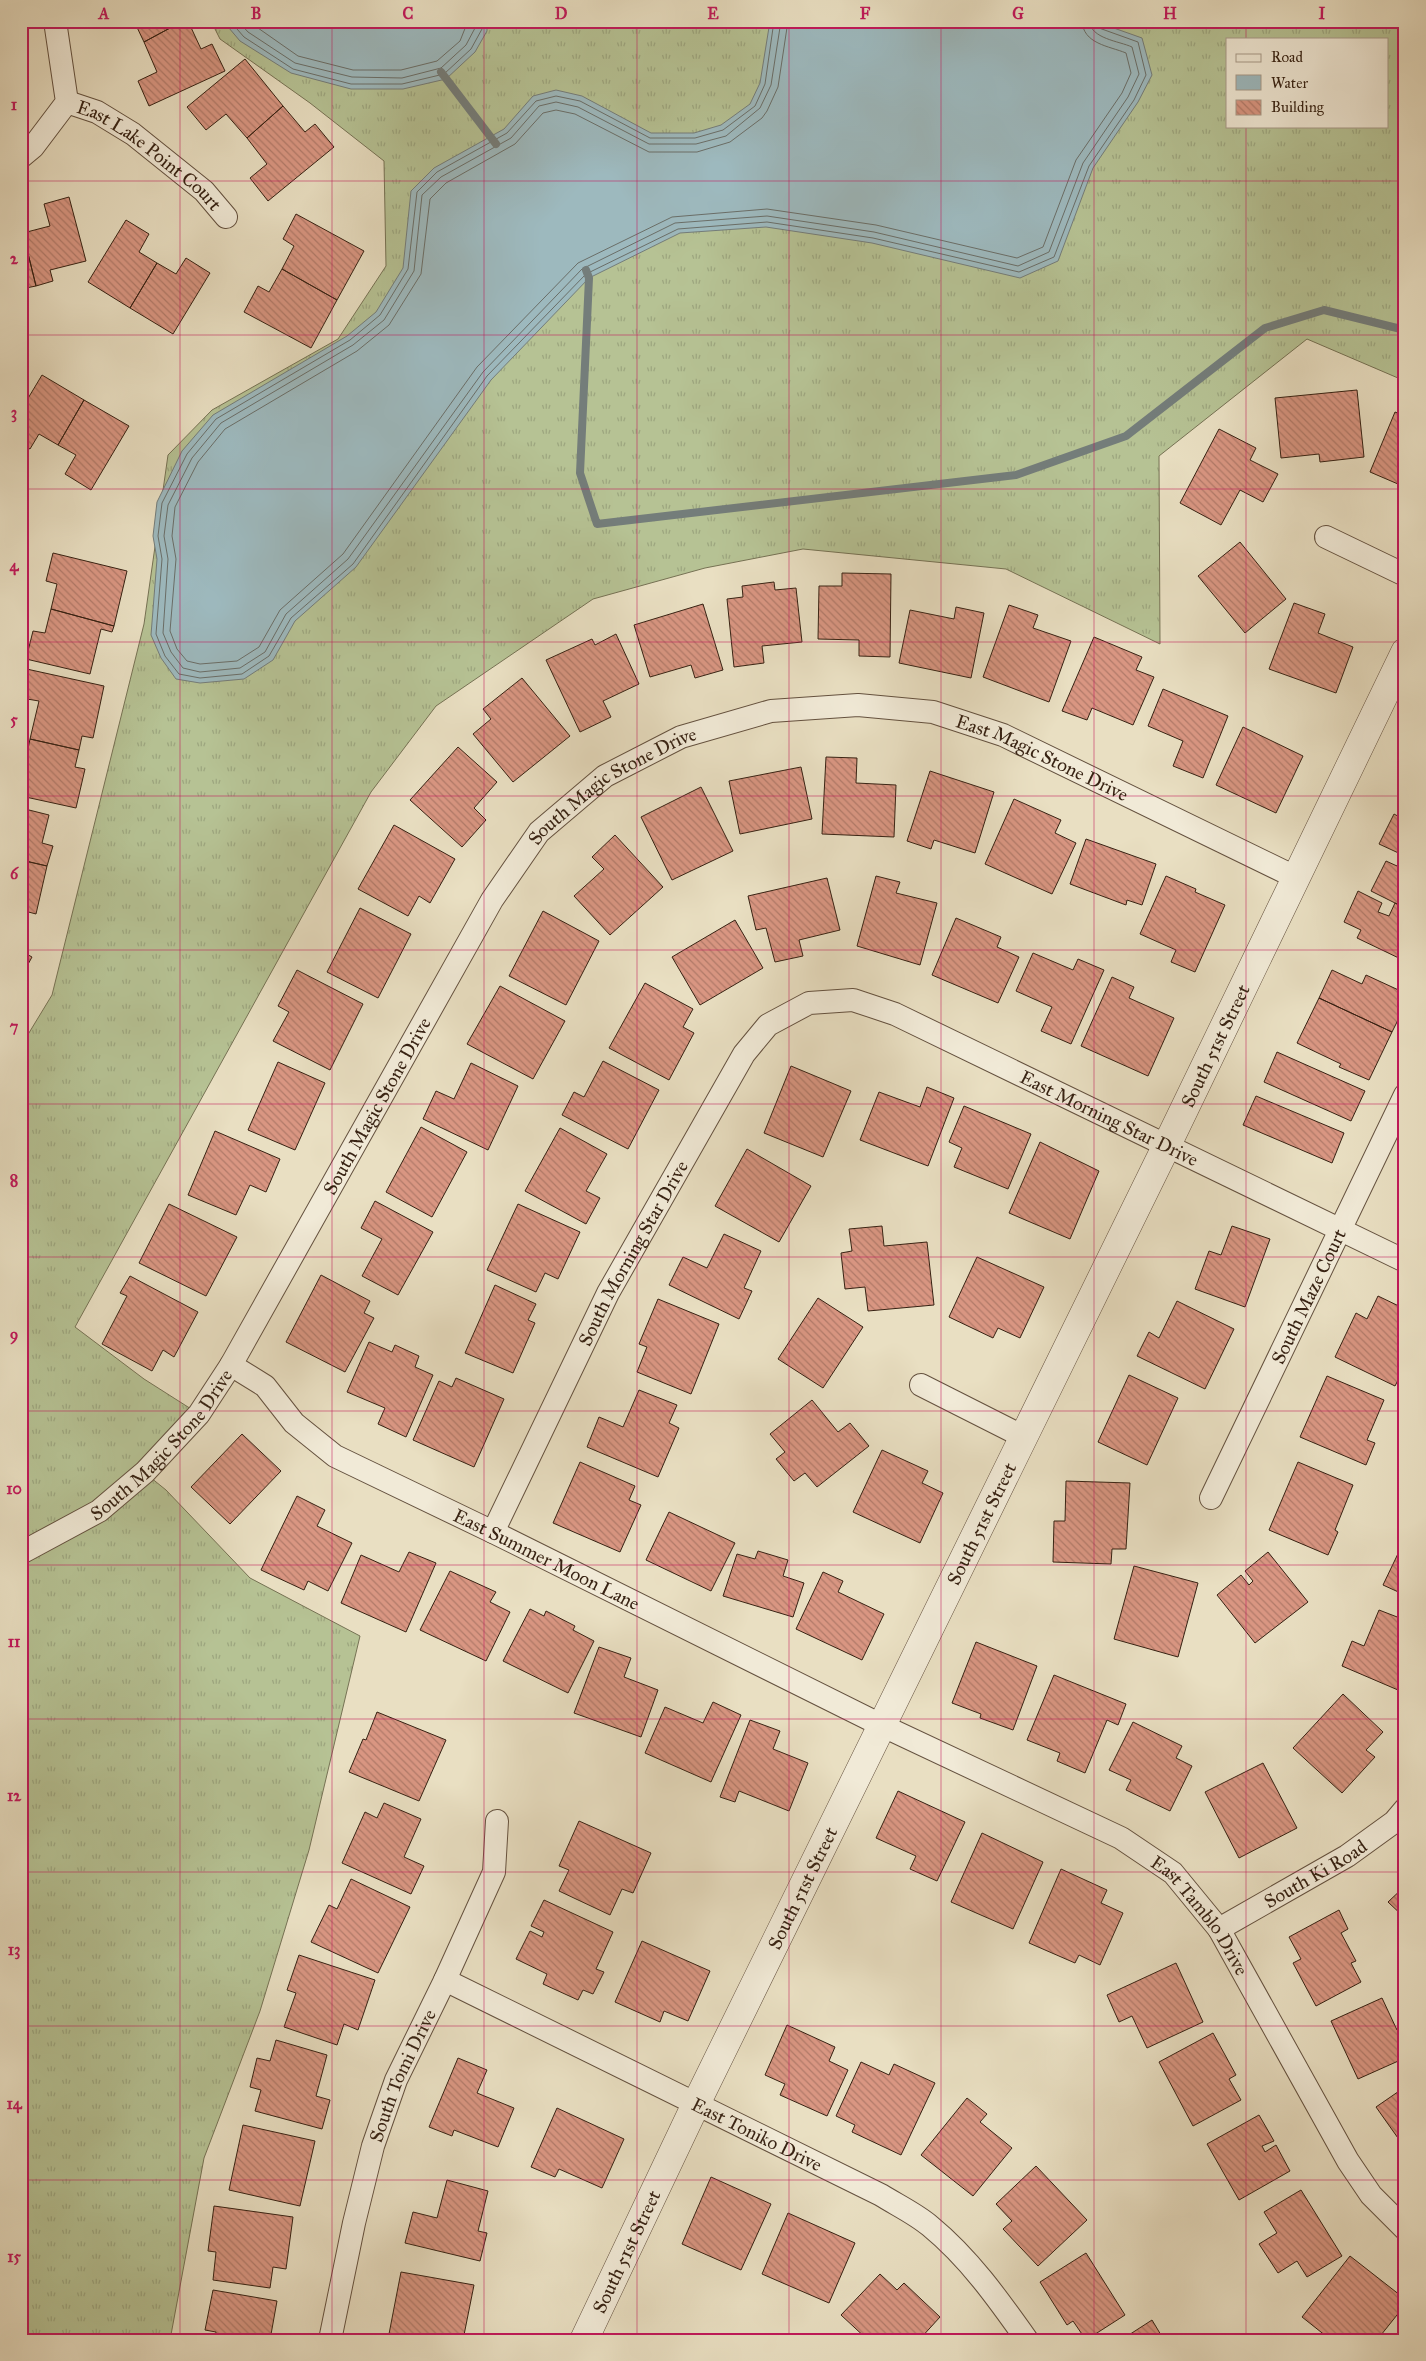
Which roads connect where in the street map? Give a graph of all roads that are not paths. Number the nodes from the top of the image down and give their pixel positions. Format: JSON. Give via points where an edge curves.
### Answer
{"nodes":[{"id":1,"x":55,"y":21,"type":"edge"},
{"id":2,"x":67,"y":102,"type":"junction"},
{"id":3,"x":21,"y":156,"type":"edge"},
{"id":4,"x":226,"y":217,"type":"dead end"},
{"id":5,"x":1326,"y":537,"type":"dead end"},
{"id":6,"x":1405,"y":575,"type":"edge"},
{"id":7,"x":1405,"y":652,"type":"edge"},
{"id":8,"x":771,"y":711,"type":"joint"},
{"id":9,"x":1295,"y":877,"type":"junction"},
{"id":10,"x":809,"y":1003,"type":"joint"},
{"id":11,"x":1405,"y":1095,"type":"edge"},
{"id":12,"x":1166,"y":1147,"type":"junction"},
{"id":13,"x":1340,"y":1229,"type":"junction"},
{"id":14,"x":1405,"y":1261,"type":"edge"},
{"id":15,"x":231,"y":1365,"type":"junction"},
{"id":16,"x":921,"y":1384,"type":"dead end"},
{"id":17,"x":1024,"y":1438,"type":"junction"},
{"id":18,"x":1211,"y":1498,"type":"dead end"},
{"id":19,"x":494,"y":1532,"type":"junction"},
{"id":20,"x":21,"y":1553,"type":"edge"},
{"id":21,"x":883,"y":1726,"type":"junction"},
{"id":22,"x":1405,"y":1809,"type":"edge"},
{"id":23,"x":497,"y":1821,"type":"dead end"},
{"id":24,"x":1218,"y":1929,"type":"junction"},
{"id":25,"x":445,"y":1980,"type":"junction"},
{"id":26,"x":696,"y":2104,"type":"junction"},
{"id":27,"x":1405,"y":2229,"type":"edge"},
{"id":28,"x":330,"y":2340,"type":"edge"},
{"id":29,"x":584,"y":2340,"type":"edge"},
{"id":30,"x":1027,"y":2340,"type":"edge"}],
"edges":[{"from":1,"to":2,"type":"street"},
{"from":2,"to":3,"type":"street","via":[[33,147]]},
{"from":2,"to":4,"type":"street","name":"East Lake Point Court","via":[[97,112],[133,134],[204,191]]},
{"from":5,"to":6,"type":"street"},
{"from":7,"to":9,"type":"street","name":"South 51st Street"},
{"from":8,"to":9,"type":"street","name":"East Magic Stone Drive","via":[[858,705],[933,712],[1004,735]]},
{"from":8,"to":15,"type":"street","name":"South Magic Stone Drive","via":[[681,737],[605,776],[539,832],[492,900]]},
{"from":9,"to":12,"type":"street","name":"South 51st Street"},
{"from":10,"to":12,"type":"street","name":"East Morning Star Drive","via":[[853,1000],[895,1014]]},
{"from":10,"to":19,"type":"street","name":"South Morning Star Drive","via":[[768,1024],[744,1054],[608,1293]]},
{"from":11,"to":13,"type":"street","name":"South Maze Court"},
{"from":12,"to":13,"type":"street","name":"East Morning Star Drive"},
{"from":12,"to":17,"type":"street","name":"South 51st Street"},
{"from":13,"to":14,"type":"street","name":"East Morning Star Drive"},
{"from":13,"to":18,"type":"street","name":"South Maze Court"},
{"from":15,"to":19,"type":"street","name":"East Summer Moon Lane","via":[[265,1386],[294,1423],[335,1456]]},
{"from":15,"to":20,"type":"street","name":"South Magic Stone Drive","via":[[199,1414],[145,1472],[99,1511]]},
{"from":16,"to":17,"type":"street"},
{"from":17,"to":21,"type":"street","name":"South 51st Street"},
{"from":19,"to":21,"type":"street","name":"East Summer Moon Lane"},
{"from":21,"to":24,"type":"street","name":"East Tamblo Drive","via":[[1121,1838],[1173,1873]]},
{"from":21,"to":26,"type":"street","name":"South 51st Street"},
{"from":22,"to":24,"type":"street","name":"South Ki Road","via":[[1394,1822],[1347,1856]]},
{"from":23,"to":25,"type":"street","name":"South Tomi Drive","via":[[494,1872]]},
{"from":24,"to":27,"type":"street","name":"East Tamblo Drive","via":[[1348,2161],[1371,2195]]},
{"from":25,"to":26,"type":"street","name":"East Toniko Drive"},
{"from":25,"to":28,"type":"street","name":"South Tomi Drive","via":[[396,2080],[374,2146]]},
{"from":26,"to":29,"type":"street","name":"South 51st Street"},
{"from":26,"to":30,"type":"street","name":"East Toniko Drive","via":[[881,2195],[929,2225],[965,2260]]}]}
